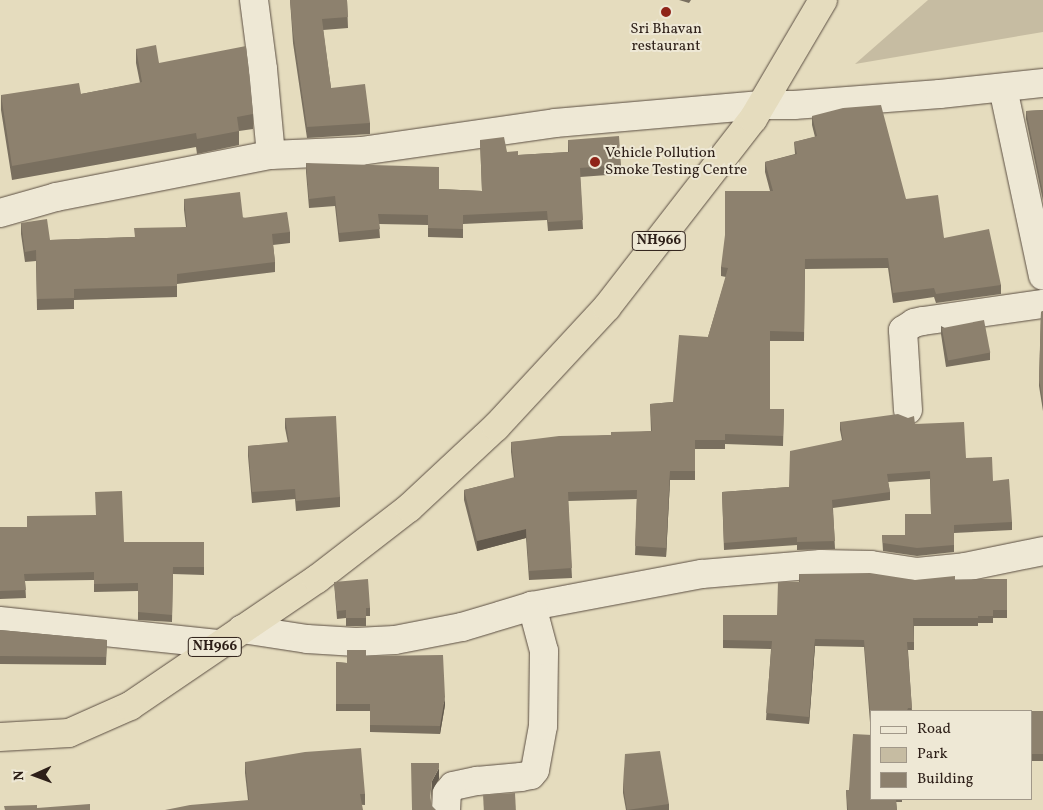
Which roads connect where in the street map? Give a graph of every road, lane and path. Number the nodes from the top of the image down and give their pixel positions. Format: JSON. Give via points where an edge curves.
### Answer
{"nodes":[{"id":1,"x":254,"y":0,"type":"edge"},
{"id":2,"x":823,"y":0,"type":"edge"},
{"id":3,"x":1043,"y":83,"type":"edge"},
{"id":4,"x":1004,"y":88,"type":"junction"},
{"id":5,"x":762,"y":104,"type":"junction"},
{"id":6,"x":271,"y":155,"type":"junction"},
{"id":7,"x":0,"y":213,"type":"edge"},
{"id":8,"x":1043,"y":276,"type":"edge"},
{"id":9,"x":1043,"y":304,"type":"edge"},
{"id":10,"x":908,"y":410,"type":"dead end"},
{"id":11,"x":1043,"y":550,"type":"edge"},
{"id":12,"x":532,"y":606,"type":"junction"},
{"id":13,"x":0,"y":621,"type":"edge"},
{"id":14,"x":242,"y":628,"type":"junction"},
{"id":15,"x":220,"y":644,"type":"junction"},
{"id":16,"x":0,"y":737,"type":"edge"},
{"id":17,"x":446,"y":810,"type":"edge"}],
"edges":[{"from":1,"to":6,"type":"street"},
{"from":2,"to":5,"type":"highway","number":"NH966"},
{"from":3,"to":4,"type":"street"},
{"from":4,"to":5,"type":"street","via":[[794,105]]},
{"from":4,"to":8,"type":"street"},
{"from":5,"to":6,"type":"street","via":[[555,123],[361,151]]},
{"from":5,"to":14,"type":"highway","number":"NH966","via":[[607,307],[496,427],[374,537],[318,579]]},
{"from":6,"to":7,"type":"street","via":[[56,197]]},
{"from":9,"to":10,"type":"street","via":[[923,321],[903,330]]},
{"from":11,"to":12,"type":"street","via":[[965,567],[917,572],[871,565],[821,564],[702,574]]},
{"from":12,"to":14,"type":"street","via":[[462,627],[395,640],[307,639]]},
{"from":12,"to":17,"type":"street","via":[[544,651],[543,726],[535,770],[531,775],[521,777],[477,780],[453,786],[447,793]]},
{"from":13,"to":15,"type":"street"},
{"from":14,"to":15,"type":"highway","number":"NH966"},
{"from":15,"to":16,"type":"highway","number":"NH966","via":[[130,706],[68,733]]}]}
